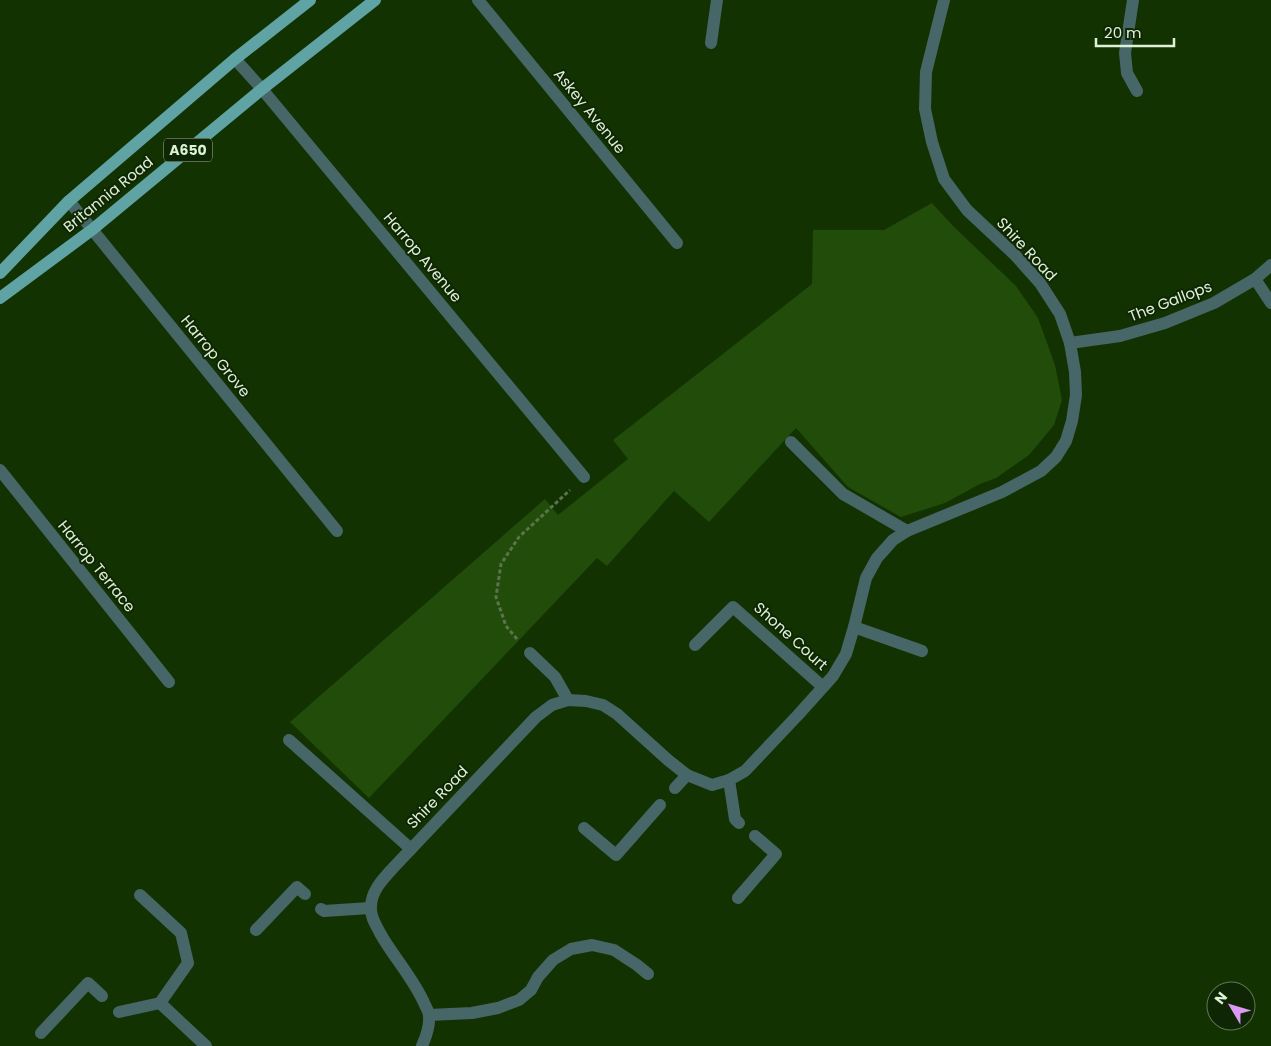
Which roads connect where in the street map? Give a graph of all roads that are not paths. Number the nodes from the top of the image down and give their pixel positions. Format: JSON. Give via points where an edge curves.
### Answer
{"nodes":[{"id":1,"x":310,"y":0,"type":"edge"},
{"id":2,"x":375,"y":0,"type":"edge"},
{"id":3,"x":478,"y":0,"type":"edge"},
{"id":4,"x":717,"y":0,"type":"edge"},
{"id":5,"x":944,"y":0,"type":"edge"},
{"id":6,"x":1133,"y":0,"type":"edge"},
{"id":7,"x":711,"y":43,"type":"dead end"},
{"id":8,"x":235,"y":59,"type":"junction"},
{"id":9,"x":262,"y":89,"type":"junction"},
{"id":10,"x":1137,"y":91,"type":"dead end"},
{"id":11,"x":69,"y":201,"type":"junction"},
{"id":12,"x":93,"y":229,"type":"junction"},
{"id":13,"x":677,"y":243,"type":"dead end"},
{"id":14,"x":1271,"y":265,"type":"edge"},
{"id":15,"x":0,"y":273,"type":"edge"},
{"id":16,"x":1254,"y":279,"type":"junction"},
{"id":17,"x":0,"y":298,"type":"edge"},
{"id":18,"x":1271,"y":303,"type":"edge"},
{"id":19,"x":1070,"y":343,"type":"junction"},
{"id":20,"x":791,"y":442,"type":"dead end"},
{"id":21,"x":0,"y":470,"type":"edge"},
{"id":22,"x":584,"y":477,"type":"road end"},
{"id":23,"x":337,"y":531,"type":"dead end"},
{"id":24,"x":907,"y":531,"type":"junction"},
{"id":25,"x":854,"y":627,"type":"junction"},
{"id":26,"x":695,"y":645,"type":"dead end"},
{"id":27,"x":922,"y":651,"type":"dead end"},
{"id":28,"x":530,"y":653,"type":"road end"},
{"id":29,"x":170,"y":682,"type":"dead end"},
{"id":30,"x":823,"y":687,"type":"junction"},
{"id":31,"x":568,"y":700,"type":"junction"},
{"id":32,"x":289,"y":740,"type":"dead end"},
{"id":33,"x":687,"y":775,"type":"junction"},
{"id":34,"x":728,"y":780,"type":"junction"},
{"id":35,"x":675,"y":788,"type":"dead end"},
{"id":36,"x":660,"y":805,"type":"dead end"},
{"id":37,"x":740,"y":823,"type":"dead end"},
{"id":38,"x":584,"y":828,"type":"dead end"},
{"id":39,"x":755,"y":836,"type":"dead end"},
{"id":40,"x":411,"y":849,"type":"junction"},
{"id":41,"x":305,"y":894,"type":"dead end"},
{"id":42,"x":140,"y":895,"type":"dead end"},
{"id":43,"x":738,"y":898,"type":"dead end"},
{"id":44,"x":370,"y":908,"type":"junction"},
{"id":45,"x":321,"y":909,"type":"dead end"},
{"id":46,"x":256,"y":930,"type":"dead end"},
{"id":47,"x":648,"y":974,"type":"dead end"},
{"id":48,"x":102,"y":996,"type":"dead end"},
{"id":49,"x":160,"y":1003,"type":"junction"},
{"id":50,"x":119,"y":1012,"type":"dead end"},
{"id":51,"x":429,"y":1015,"type":"junction"},
{"id":52,"x":41,"y":1033,"type":"dead end"},
{"id":53,"x":424,"y":1045,"type":"edge"},
{"id":54,"x":206,"y":1046,"type":"edge"}],
"edges":[{"from":1,"to":8,"type":"main road","name":"Britannia Road","number":"A650"},
{"from":2,"to":9,"type":"main road","name":"Britannia Road","number":"A650"},
{"from":3,"to":13,"type":"street","name":"Askey Avenue"},
{"from":4,"to":7,"type":"street"},
{"from":5,"to":19,"type":"street","name":"Shire Road","via":[[926,72],[925,109],[944,179],[967,210],[1040,283],[1060,314]]},
{"from":6,"to":10,"type":"street","via":[[1125,53],[1127,73]]},
{"from":8,"to":9,"type":"street","name":"Harrop Avenue"},
{"from":8,"to":11,"type":"main road","name":"Britannia Road","number":"A650"},
{"from":9,"to":12,"type":"main road","name":"Britannia Road","number":"A650"},
{"from":9,"to":22,"type":"street","name":"Harrop Avenue"},
{"from":11,"to":12,"type":"street","name":"Harrop Grove"},
{"from":11,"to":15,"type":"main road","name":"Britannia Road","number":"A650"},
{"from":12,"to":17,"type":"main road","name":"Britannia Road","number":"A650"},
{"from":12,"to":23,"type":"street","name":"Harrop Grove"},
{"from":14,"to":16,"type":"street","name":"The Gallops"},
{"from":16,"to":18,"type":"street"},
{"from":16,"to":19,"type":"street","name":"The Gallops","via":[[1214,303],[1165,323],[1120,336]]},
{"from":19,"to":24,"type":"street","name":"Shire Road","via":[[1076,372],[1076,395],[1066,441],[1056,457],[1041,471],[1020,483]]},
{"from":20,"to":24,"type":"street","via":[[843,494]]},
{"from":21,"to":29,"type":"street","name":"Harrop Terrace"},
{"from":24,"to":25,"type":"street","name":"Shire Road","via":[[893,540],[877,558],[866,578]]},
{"from":25,"to":27,"type":"street"},
{"from":25,"to":30,"type":"street","name":"Shire Road","via":[[846,654]]},
{"from":26,"to":30,"type":"street","name":"Shone Court","via":[[733,607]]},
{"from":28,"to":31,"type":"street","via":[[555,677]]},
{"from":30,"to":34,"type":"street","name":"Shire Road","via":[[766,750],[745,770]]},
{"from":31,"to":33,"type":"street","via":[[603,705]]},
{"from":31,"to":40,"type":"street","name":"Shire Road","via":[[536,716]]},
{"from":32,"to":40,"type":"street"},
{"from":33,"to":34,"type":"street","via":[[712,785]]},
{"from":33,"to":35,"type":"street"},
{"from":34,"to":37,"type":"street","via":[[735,819]]},
{"from":36,"to":38,"type":"street","via":[[616,856]]},
{"from":39,"to":43,"type":"street","via":[[776,854]]},
{"from":40,"to":44,"type":"street","name":"Shire Road","via":[[377,886]]},
{"from":41,"to":46,"type":"street","via":[[297,887]]},
{"from":42,"to":49,"type":"street","via":[[181,933],[188,963]]},
{"from":44,"to":45,"type":"street"},
{"from":44,"to":51,"type":"street","via":[[386,945],[411,980]]},
{"from":47,"to":51,"type":"street","via":[[614,950],[592,946],[571,949],[553,960],[538,977],[532,990],[519,1000],[472,1013]]},
{"from":48,"to":52,"type":"street","via":[[88,984]]},
{"from":49,"to":50,"type":"street"},
{"from":49,"to":54,"type":"street"},
{"from":51,"to":53,"type":"street"}]}
